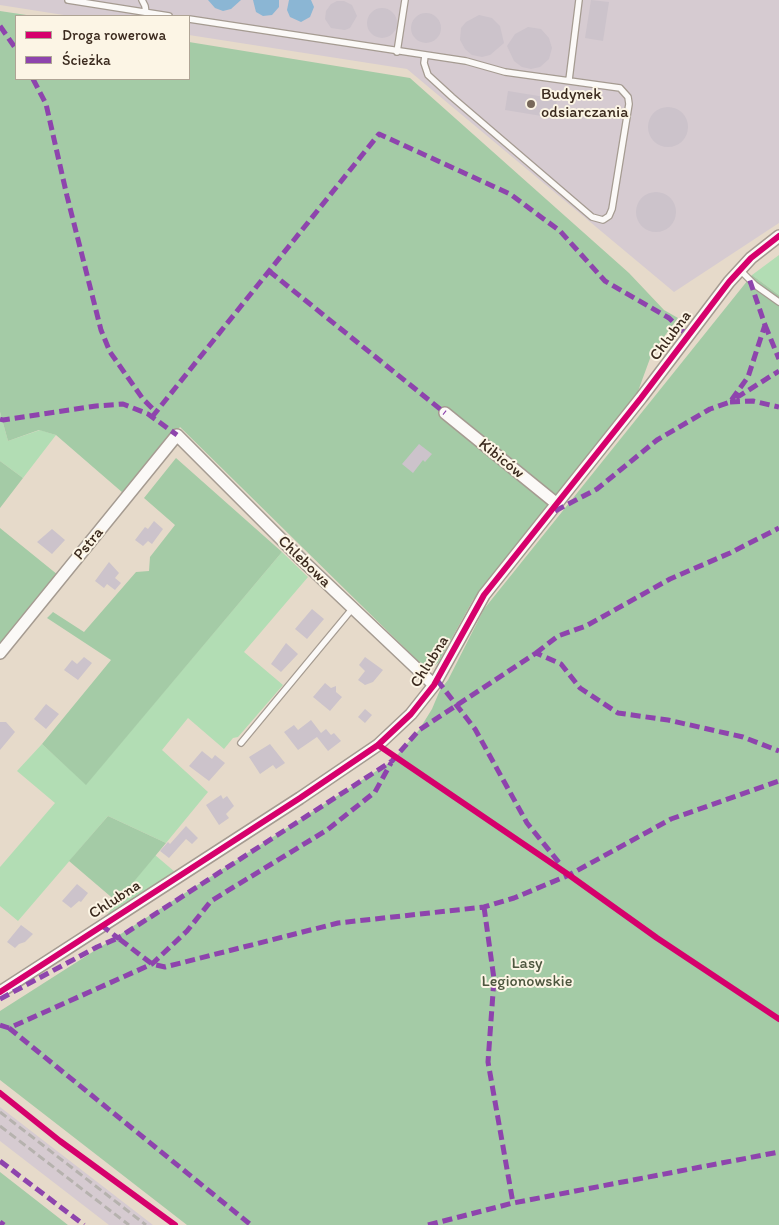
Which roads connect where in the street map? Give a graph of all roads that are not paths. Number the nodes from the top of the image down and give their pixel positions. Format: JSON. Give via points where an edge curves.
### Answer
{"nodes":[{"id":1,"x":68,"y":0,"type":"edge"},
{"id":2,"x":142,"y":0,"type":"edge"},
{"id":3,"x":405,"y":0,"type":"edge"},
{"id":4,"x":579,"y":0,"type":"edge"},
{"id":5,"x":146,"y":13,"type":"junction"},
{"id":6,"x":161,"y":15,"type":"edge"},
{"id":7,"x":190,"y":19,"type":"edge"},
{"id":8,"x":397,"y":52,"type":"junction"},
{"id":9,"x":425,"y":56,"type":"junction"},
{"id":10,"x":569,"y":80,"type":"junction"},
{"id":11,"x":779,"y":236,"type":"edge"},
{"id":12,"x":740,"y":270,"type":"junction"},
{"id":13,"x":779,"y":302,"type":"edge"},
{"id":14,"x":445,"y":413,"type":"dead end"},
{"id":15,"x":177,"y":435,"type":"joint"},
{"id":16,"x":557,"y":504,"type":"junction"},
{"id":17,"x":352,"y":609,"type":"junction"},
{"id":18,"x":0,"y":653,"type":"edge"},
{"id":19,"x":434,"y":685,"type":"junction"},
{"id":20,"x":240,"y":743,"type":"dead end"},
{"id":21,"x":0,"y":992,"type":"edge"}],
"edges":[{"from":1,"to":5,"type":"lane"},
{"from":2,"to":5,"type":"lane"},
{"from":3,"to":8,"type":"lane"},
{"from":4,"to":10,"type":"lane"},
{"from":5,"to":6,"type":"lane"},
{"from":7,"to":8,"type":"lane"},
{"from":8,"to":9,"type":"lane"},
{"from":9,"to":10,"type":"lane","via":[[466,61],[505,72]]},
{"from":9,"to":10,"type":"lane","via":[[426,69],[436,84],[592,217],[603,220],[612,209],[628,97],[620,88]]},
{"from":11,"to":12,"type":"street","name":"Chlubna"},
{"from":12,"to":13,"type":"lane"},
{"from":12,"to":16,"type":"street","name":"Chlubna"},
{"from":14,"to":16,"type":"street","name":"Kibiców"},
{"from":15,"to":17,"type":"street","name":"Chlebowa"},
{"from":15,"to":18,"type":"street","name":"Pstra"},
{"from":16,"to":19,"type":"street","name":"Chlubna","via":[[484,595]]},
{"from":17,"to":19,"type":"street","name":"Chlebowa"},
{"from":17,"to":20,"type":"lane"},
{"from":19,"to":21,"type":"street","name":"Chlubna","via":[[411,714],[378,745]]}]}
